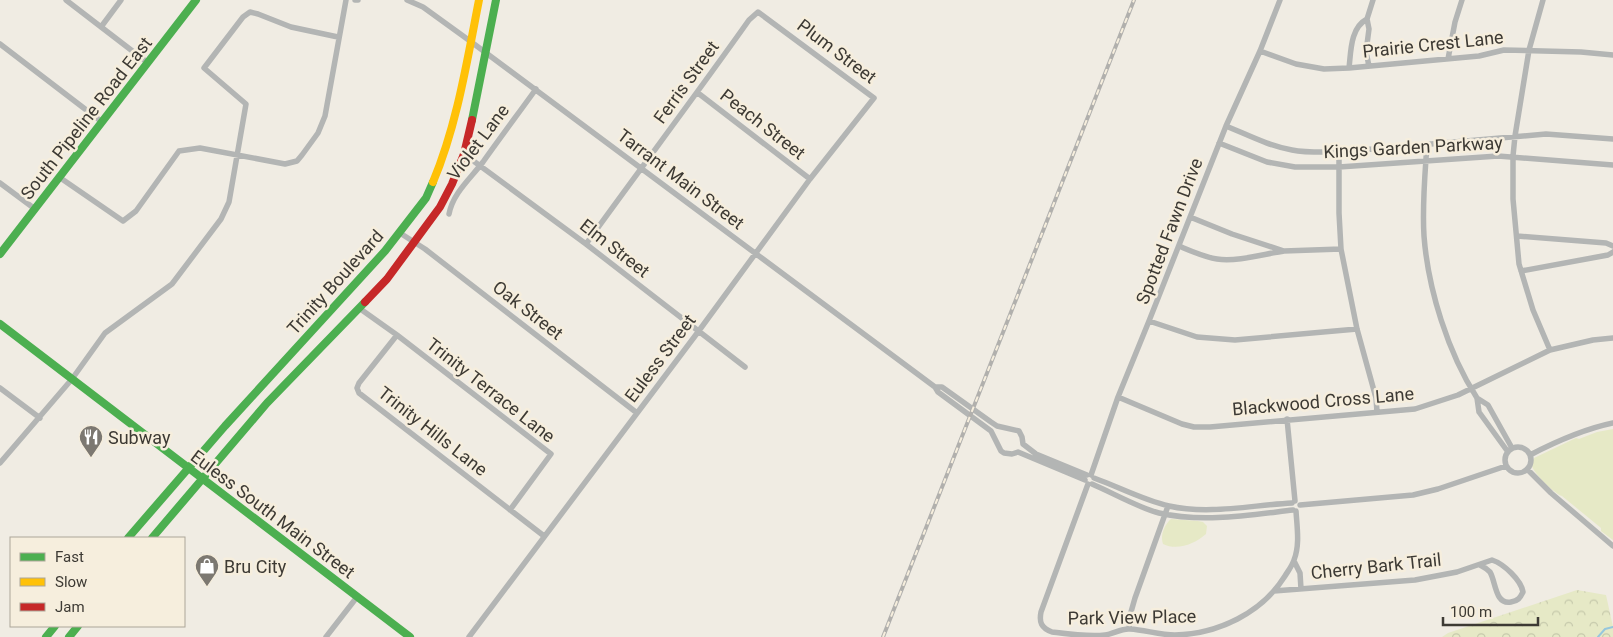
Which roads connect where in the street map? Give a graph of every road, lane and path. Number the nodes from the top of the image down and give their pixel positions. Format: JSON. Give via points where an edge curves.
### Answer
{"nodes":[{"id":1,"x":66,"y":0,"type":"edge"},
{"id":2,"x":122,"y":0,"type":"edge"},
{"id":3,"x":196,"y":0,"type":"edge"},
{"id":4,"x":346,"y":0,"type":"edge"},
{"id":5,"x":407,"y":0,"type":"edge"},
{"id":6,"x":479,"y":0,"type":"edge"},
{"id":7,"x":496,"y":0,"type":"edge"},
{"id":8,"x":1280,"y":0,"type":"edge"},
{"id":9,"x":1373,"y":0,"type":"edge"},
{"id":10,"x":1462,"y":0,"type":"edge"},
{"id":11,"x":1543,"y":0,"type":"edge"},
{"id":12,"x":758,"y":12,"type":"joint"},
{"id":13,"x":1367,"y":19,"type":"junction"},
{"id":14,"x":101,"y":27,"type":"junction"},
{"id":15,"x":338,"y":37,"type":"junction"},
{"id":16,"x":470,"y":41,"type":"junction"},
{"id":17,"x":0,"y":44,"type":"edge"},
{"id":18,"x":1260,"y":50,"type":"junction"},
{"id":19,"x":1529,"y":50,"type":"junction"},
{"id":20,"x":485,"y":52,"type":"junction"},
{"id":21,"x":1613,"y":55,"type":"edge"},
{"id":22,"x":1448,"y":59,"type":"junction"},
{"id":23,"x":148,"y":63,"type":"junction"},
{"id":24,"x":1369,"y":66,"type":"junction"},
{"id":25,"x":1349,"y":68,"type":"junction"},
{"id":26,"x":536,"y":90,"type":"junction"},
{"id":27,"x":698,"y":93,"type":"junction"},
{"id":28,"x":874,"y":98,"type":"joint"},
{"id":29,"x":102,"y":122,"type":"junction"},
{"id":30,"x":1226,"y":126,"type":"junction"},
{"id":31,"x":1515,"y":136,"type":"junction"},
{"id":32,"x":1613,"y":139,"type":"edge"},
{"id":33,"x":1220,"y":143,"type":"junction"},
{"id":34,"x":1427,"y":144,"type":"junction"},
{"id":35,"x":1339,"y":152,"type":"junction"},
{"id":36,"x":464,"y":154,"type":"junction"},
{"id":37,"x":237,"y":156,"type":"junction"},
{"id":38,"x":1513,"y":156,"type":"junction"},
{"id":39,"x":1426,"y":160,"type":"junction"},
{"id":40,"x":480,"y":165,"type":"junction"},
{"id":41,"x":1613,"y":165,"type":"edge"},
{"id":42,"x":1339,"y":167,"type":"junction"},
{"id":43,"x":640,"y":168,"type":"junction"},
{"id":44,"x":59,"y":177,"type":"junction"},
{"id":45,"x":810,"y":179,"type":"junction"},
{"id":46,"x":0,"y":183,"type":"edge"},
{"id":47,"x":35,"y":209,"type":"junction"},
{"id":48,"x":448,"y":214,"type":"dead end"},
{"id":49,"x":1190,"y":216,"type":"junction"},
{"id":50,"x":400,"y":233,"type":"junction"},
{"id":51,"x":1517,"y":236,"type":"junction"},
{"id":52,"x":415,"y":242,"type":"junction"},
{"id":53,"x":586,"y":244,"type":"junction"},
{"id":54,"x":1179,"y":246,"type":"junction"},
{"id":55,"x":1613,"y":246,"type":"edge"},
{"id":56,"x":1341,"y":249,"type":"junction"},
{"id":57,"x":1284,"y":252,"type":"junction"},
{"id":58,"x":1613,"y":252,"type":"edge"},
{"id":59,"x":0,"y":254,"type":"edge"},
{"id":60,"x":755,"y":254,"type":"junction"},
{"id":61,"x":1521,"y":270,"type":"junction"},
{"id":62,"x":359,"y":308,"type":"junction"},
{"id":63,"x":1149,"y":321,"type":"junction"},
{"id":64,"x":0,"y":324,"type":"edge"},
{"id":65,"x":1357,"y":329,"type":"junction"},
{"id":66,"x":698,"y":332,"type":"junction"},
{"id":67,"x":396,"y":335,"type":"junction"},
{"id":68,"x":1613,"y":338,"type":"edge"},
{"id":69,"x":1550,"y":350,"type":"junction"},
{"id":70,"x":745,"y":367,"type":"dead end"},
{"id":71,"x":72,"y":379,"type":"junction"},
{"id":72,"x":0,"y":388,"type":"edge"},
{"id":73,"x":1471,"y":389,"type":"junction"},
{"id":74,"x":1118,"y":397,"type":"junction"},
{"id":75,"x":1477,"y":398,"type":"junction"},
{"id":76,"x":968,"y":410,"type":"junction"},
{"id":77,"x":1377,"y":412,"type":"junction"},
{"id":78,"x":637,"y":413,"type":"junction"},
{"id":79,"x":40,"y":418,"type":"junction"},
{"id":80,"x":1287,"y":419,"type":"junction"},
{"id":81,"x":1613,"y":423,"type":"edge"},
{"id":82,"x":1023,"y":444,"type":"junction"},
{"id":83,"x":1510,"y":450,"type":"junction"},
{"id":84,"x":1018,"y":452,"type":"junction"},
{"id":85,"x":1530,"y":455,"type":"junction"},
{"id":86,"x":0,"y":463,"type":"edge"},
{"id":87,"x":1506,"y":466,"type":"junction"},
{"id":88,"x":188,"y":469,"type":"junction"},
{"id":89,"x":1527,"y":470,"type":"junction"},
{"id":90,"x":202,"y":479,"type":"junction"},
{"id":91,"x":1089,"y":479,"type":"junction"},
{"id":92,"x":1168,"y":506,"type":"junction"},
{"id":93,"x":1295,"y":506,"type":"junction"},
{"id":94,"x":510,"y":510,"type":"junction"},
{"id":95,"x":1166,"y":514,"type":"junction"},
{"id":96,"x":544,"y":536,"type":"junction"},
{"id":97,"x":129,"y":537,"type":"edge"},
{"id":98,"x":153,"y":537,"type":"edge"},
{"id":99,"x":1613,"y":546,"type":"edge"},
{"id":100,"x":1294,"y":561,"type":"junction"},
{"id":101,"x":1480,"y":565,"type":"junction"},
{"id":102,"x":1301,"y":589,"type":"junction"},
{"id":103,"x":1274,"y":590,"type":"junction"},
{"id":104,"x":356,"y":597,"type":"junction"},
{"id":105,"x":54,"y":627,"type":"edge"},
{"id":106,"x":77,"y":627,"type":"edge"},
{"id":107,"x":1043,"y":628,"type":"joint"},
{"id":108,"x":1128,"y":628,"type":"junction"},
{"id":109,"x":46,"y":637,"type":"edge"},
{"id":110,"x":69,"y":637,"type":"edge"},
{"id":111,"x":326,"y":637,"type":"edge"},
{"id":112,"x":410,"y":637,"type":"edge"},
{"id":113,"x":469,"y":637,"type":"edge"}],
"edges":[{"from":1,"to":14,"type":"street"},
{"from":2,"to":14,"type":"street"},
{"from":3,"to":23,"type":"main road","name":"South Pipeline Road East"},
{"from":4,"to":15,"type":"street"},
{"from":5,"to":16,"type":"street","name":"Tarrant Main Street","via":[[423,7]]},
{"from":6,"to":16,"type":"main road","name":"Trinity Boulevard"},
{"from":7,"to":20,"type":"main road","name":"Trinity Boulevard"},
{"from":8,"to":18,"type":"street","name":"Spotted Fawn Drive"},
{"from":9,"to":13,"type":"street"},
{"from":10,"to":22,"type":"street"},
{"from":11,"to":19,"type":"street"},
{"from":12,"to":27,"type":"street","name":"Ferris Street"},
{"from":12,"to":28,"type":"street","name":"Plum Street"},
{"from":13,"to":24,"type":"street"},
{"from":13,"to":25,"type":"street","via":[[1360,22],[1354,34]]},
{"from":14,"to":23,"type":"street"},
{"from":15,"to":37,"type":"street","via":[[325,116],[318,133],[297,162],[285,164]]},
{"from":15,"to":37,"type":"street","via":[[291,27],[250,12],[243,17],[204,68],[246,104]]},
{"from":16,"to":20,"type":"street","name":"Tarrant Main Street"},
{"from":16,"to":50,"type":"main road","name":"Trinity Boulevard","via":[[461,91],[438,170],[426,198]]},
{"from":17,"to":29,"type":"street"},
{"from":18,"to":25,"type":"street","name":"Prairie Crest Lane","via":[[1296,64],[1324,69]]},
{"from":18,"to":30,"type":"street","name":"Spotted Fawn Drive"},
{"from":19,"to":21,"type":"street","name":"Prairie Crest Lane"},
{"from":19,"to":22,"type":"street","name":"Prairie Crest Lane","via":[[1504,50]]},
{"from":19,"to":31,"type":"street"},
{"from":20,"to":26,"type":"street","name":"Tarrant Main Street"},
{"from":20,"to":36,"type":"main road","name":"Trinity Boulevard"},
{"from":22,"to":24,"type":"street","name":"Prairie Crest Lane"},
{"from":23,"to":29,"type":"main road","name":"South Pipeline Road East"},
{"from":24,"to":25,"type":"street","name":"Prairie Crest Lane"},
{"from":26,"to":40,"type":"street","name":"Violet Lane"},
{"from":26,"to":43,"type":"street","name":"Tarrant Main Street"},
{"from":27,"to":43,"type":"street","name":"Ferris Street"},
{"from":27,"to":45,"type":"street","name":"Peach Street"},
{"from":28,"to":45,"type":"street","name":"Euless Street"},
{"from":29,"to":44,"type":"main road","name":"South Pipeline Road East"},
{"from":30,"to":33,"type":"street","name":"Spotted Fawn Drive"},
{"from":30,"to":35,"type":"street","name":"Kings Garden Parkway","via":[[1274,146]]},
{"from":31,"to":32,"type":"street","name":"Kings Garden Parkway","via":[[1561,134]]},
{"from":31,"to":34,"type":"street","name":"Kings Garden Parkway"},
{"from":31,"to":38,"type":"street"},
{"from":33,"to":42,"type":"street","name":"Kings Garden Parkway","via":[[1280,165]]},
{"from":33,"to":49,"type":"street","name":"Spotted Fawn Drive"},
{"from":34,"to":35,"type":"street","name":"Kings Garden Parkway"},
{"from":34,"to":39,"type":"street"},
{"from":35,"to":42,"type":"street"},
{"from":36,"to":40,"type":"street","name":"Elm Street"},
{"from":36,"to":52,"type":"main road","name":"Trinity Boulevard","via":[[440,207]]},
{"from":37,"to":44,"type":"street","via":[[200,148],[179,151],[136,211],[123,221]]},
{"from":37,"to":71,"type":"street","via":[[229,202],[221,219],[172,284],[106,333]]},
{"from":38,"to":39,"type":"street","name":"Kings Garden Parkway"},
{"from":38,"to":41,"type":"street","name":"Kings Garden Parkway"},
{"from":38,"to":51,"type":"street"},
{"from":39,"to":42,"type":"street","name":"Kings Garden Parkway"},
{"from":39,"to":73,"type":"street","via":[[1424,237],[1431,281],[1440,316]]},
{"from":40,"to":48,"type":"street","name":"Violet Lane","via":[[454,198]]},
{"from":40,"to":53,"type":"street","name":"Elm Street"},
{"from":42,"to":56,"type":"street"},
{"from":43,"to":53,"type":"street","name":"Ferris Street"},
{"from":43,"to":60,"type":"street","name":"Tarrant Main Street"},
{"from":44,"to":47,"type":"main road","name":"South Pipeline Road East"},
{"from":45,"to":60,"type":"street","name":"Euless Street"},
{"from":46,"to":47,"type":"street"},
{"from":47,"to":59,"type":"main road","name":"South Pipeline Road East"},
{"from":49,"to":54,"type":"street","name":"Spotted Fawn Drive"},
{"from":49,"to":57,"type":"street"},
{"from":50,"to":52,"type":"street","name":"Oak Street"},
{"from":50,"to":88,"type":"main road","name":"Trinity Boulevard"},
{"from":51,"to":55,"type":"street"},
{"from":51,"to":61,"type":"street"},
{"from":52,"to":62,"type":"main road","name":"Trinity Boulevard","via":[[387,279]]},
{"from":52,"to":78,"type":"street","name":"Oak Street"},
{"from":53,"to":66,"type":"street","name":"Elm Street"},
{"from":54,"to":57,"type":"street","via":[[1210,258],[1229,260]]},
{"from":54,"to":63,"type":"street","name":"Spotted Fawn Drive"},
{"from":56,"to":57,"type":"street"},
{"from":56,"to":65,"type":"street"},
{"from":58,"to":61,"type":"street"},
{"from":60,"to":66,"type":"street","name":"Euless Street"},
{"from":60,"to":76,"type":"street","name":"Tarrant Main Street","via":[[935,387],[942,387]]},
{"from":61,"to":69,"type":"street"},
{"from":62,"to":67,"type":"street","name":"Trinity Terrace Lane"},
{"from":62,"to":90,"type":"main road","name":"Trinity Boulevard","via":[[268,403]]},
{"from":63,"to":65,"type":"street","via":[[1197,337],[1235,340]]},
{"from":63,"to":74,"type":"street","name":"Spotted Fawn Drive"},
{"from":64,"to":71,"type":"main road","name":"Euless South Main Street"},
{"from":65,"to":77,"type":"street"},
{"from":66,"to":70,"type":"street","name":"Elm Street"},
{"from":66,"to":78,"type":"street","name":"Euless Street"},
{"from":67,"to":94,"type":"street","name":"Trinity Hills Lane","via":[[359,383],[359,393]]},
{"from":67,"to":94,"type":"street","name":"Trinity Terrace Lane","via":[[552,454]]},
{"from":68,"to":69,"type":"street","name":"Blackwood Cross Lane"},
{"from":69,"to":73,"type":"street","name":"Blackwood Cross Lane"},
{"from":71,"to":79,"type":"street"},
{"from":71,"to":88,"type":"main road","name":"Euless South Main Street"},
{"from":72,"to":79,"type":"street"},
{"from":73,"to":75,"type":"street"},
{"from":73,"to":77,"type":"street","name":"Blackwood Cross Lane","via":[[1415,409]]},
{"from":74,"to":80,"type":"street","name":"Blackwood Cross Lane","via":[[1194,427]]},
{"from":74,"to":91,"type":"street","name":"Spotted Fawn Drive"},
{"from":75,"to":83,"type":"street","via":[[1488,405]]},
{"from":75,"to":83,"type":"street","via":[[1479,412]]},
{"from":76,"to":82,"type":"street","via":[[997,426],[1019,431]]},
{"from":76,"to":84,"type":"street","via":[[991,431],[1004,453]]},
{"from":77,"to":80,"type":"street","name":"Blackwood Cross Lane"},
{"from":78,"to":96,"type":"street","name":"Euless Street"},
{"from":79,"to":86,"type":"street"},
{"from":80,"to":93,"type":"street","name":"Park View Place"},
{"from":81,"to":85,"type":"street","via":[[1558,441]]},
{"from":82,"to":84,"type":"street"},
{"from":82,"to":91,"type":"street","via":[[1036,454]]},
{"from":83,"to":85,"type":"street","via":[[1520,447]]},
{"from":83,"to":87,"type":"street","via":[[1505,459]]},
{"from":84,"to":91,"type":"street"},
{"from":85,"to":89,"type":"street","via":[[1531,463]]},
{"from":87,"to":89,"type":"street","via":[[1514,473]]},
{"from":87,"to":93,"type":"street","via":[[1413,495]]},
{"from":88,"to":90,"type":"main road","name":"Euless South Main Street"},
{"from":88,"to":97,"type":"main road","name":"Trinity Boulevard"},
{"from":89,"to":99,"type":"street"},
{"from":90,"to":98,"type":"main road","name":"Trinity Boulevard"},
{"from":90,"to":104,"type":"main road","name":"Euless South Main Street"},
{"from":91,"to":92,"type":"street"},
{"from":91,"to":95,"type":"street","via":[[1146,508]]},
{"from":91,"to":107,"type":"street","name":"Spotted Fawn Drive","via":[[1041,612],[1039,620]]},
{"from":92,"to":93,"type":"street","via":[[1216,509]]},
{"from":92,"to":95,"type":"street"},
{"from":93,"to":95,"type":"street","via":[[1255,515],[1181,517]]},
{"from":93,"to":100,"type":"street","name":"Park View Place","via":[[1297,546]]},
{"from":94,"to":96,"type":"street","name":"Trinity Hills Lane"},
{"from":95,"to":108,"type":"street","via":[[1135,598]]},
{"from":96,"to":113,"type":"street","name":"Euless Street"},
{"from":100,"to":102,"type":"street","via":[[1300,573]]},
{"from":100,"to":103,"type":"street","name":"Park View Place"},
{"from":101,"to":101,"type":"street","name":"Cherry Bark Trail","via":[[1492,560],[1499,564],[1519,581],[1524,592],[1516,601],[1502,601],[1487,569]]},
{"from":101,"to":102,"type":"street","name":"Cherry Bark Trail","via":[[1415,580]]},
{"from":102,"to":103,"type":"street","name":"Cherry Bark Trail"},
{"from":103,"to":108,"type":"street","name":"Park View Place","via":[[1247,614],[1205,631],[1173,635]]},
{"from":104,"to":111,"type":"street"},
{"from":104,"to":112,"type":"main road","name":"Euless South Main Street"},
{"from":105,"to":109,"type":"main road"},
{"from":106,"to":110,"type":"main road"},
{"from":107,"to":108,"type":"street","name":"Park View Place","via":[[1052,632],[1104,636]]}]}
